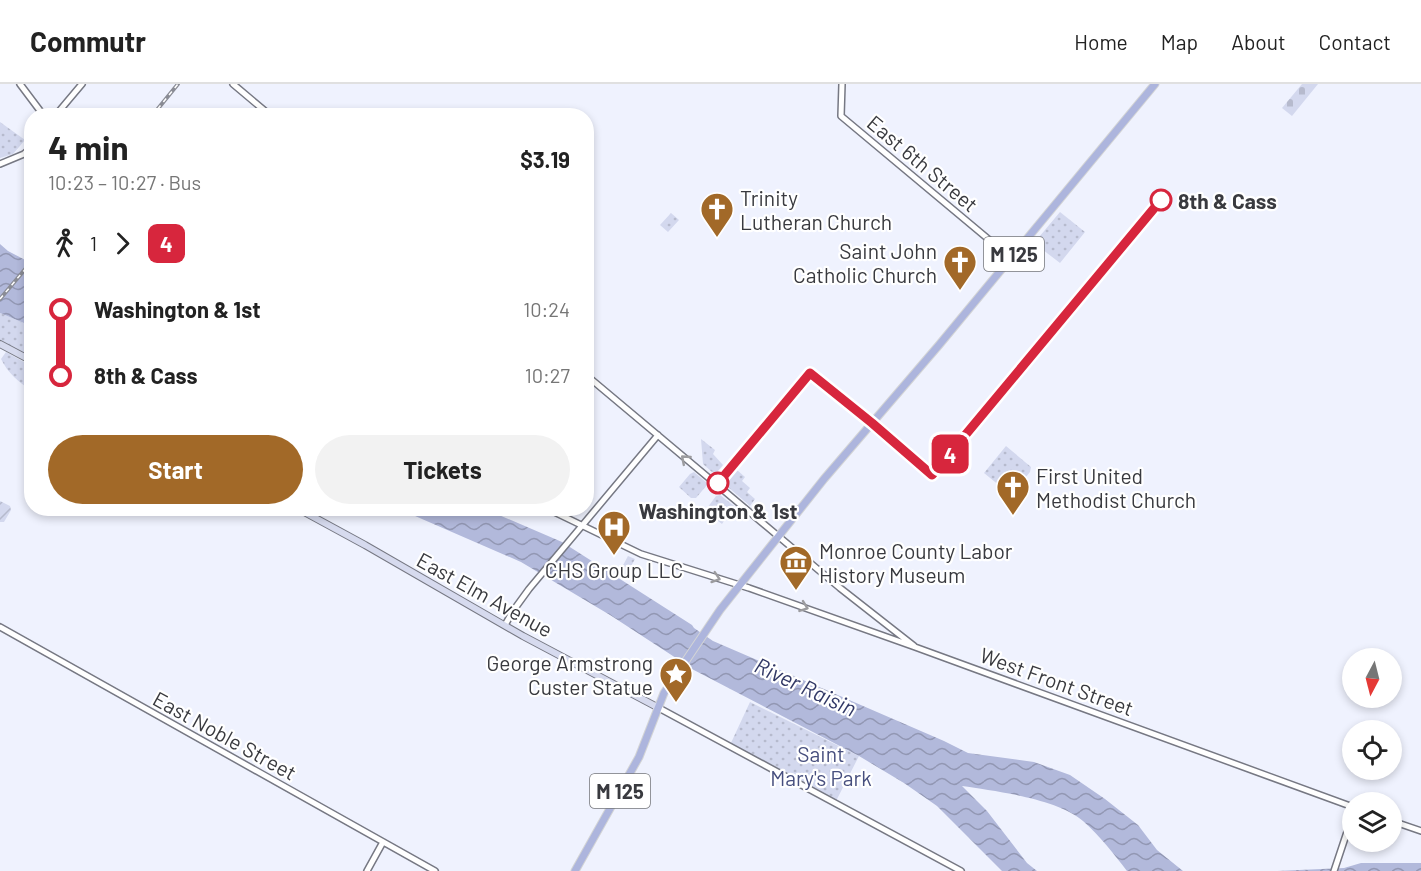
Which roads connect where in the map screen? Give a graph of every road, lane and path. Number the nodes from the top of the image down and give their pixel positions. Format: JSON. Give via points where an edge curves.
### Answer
{"nodes":[{"id":1,"x":20,"y":84,"type":"edge"},
{"id":2,"x":82,"y":84,"type":"edge"},
{"id":3,"x":234,"y":84,"type":"edge"},
{"id":4,"x":842,"y":84,"type":"edge"},
{"id":5,"x":1155,"y":84,"type":"edge"},
{"id":6,"x":38,"y":108,"type":"edge"},
{"id":7,"x":62,"y":108,"type":"edge"},
{"id":8,"x":262,"y":108,"type":"edge"},
{"id":9,"x":24,"y":154,"type":"edge"},
{"id":10,"x":0,"y":164,"type":"edge"},
{"id":11,"x":1011,"y":258,"type":"junction"},
{"id":12,"x":0,"y":344,"type":"edge"},
{"id":13,"x":24,"y":357,"type":"edge"},
{"id":14,"x":594,"y":382,"type":"edge"},
{"id":15,"x":658,"y":435,"type":"junction"},
{"id":16,"x":594,"y":514,"type":"edge"},
{"id":17,"x":312,"y":516,"type":"edge"},
{"id":18,"x":562,"y":516,"type":"edge"},
{"id":19,"x":592,"y":516,"type":"edge"},
{"id":20,"x":583,"y":527,"type":"junction"},
{"id":21,"x":780,"y":535,"type":"junction"},
{"id":22,"x":739,"y":585,"type":"junction"},
{"id":23,"x":505,"y":625,"type":"junction"},
{"id":24,"x":0,"y":627,"type":"edge"},
{"id":25,"x":915,"y":647,"type":"junction"},
{"id":26,"x":657,"y":707,"type":"junction"},
{"id":27,"x":1342,"y":803,"type":"edge"},
{"id":28,"x":1402,"y":824,"type":"edge"},
{"id":29,"x":1421,"y":831,"type":"edge"},
{"id":30,"x":383,"y":842,"type":"junction"},
{"id":31,"x":1342,"y":847,"type":"edge"},
{"id":32,"x":367,"y":871,"type":"edge"},
{"id":33,"x":435,"y":871,"type":"edge"},
{"id":34,"x":575,"y":871,"type":"edge"},
{"id":35,"x":961,"y":871,"type":"edge"},
{"id":36,"x":1334,"y":871,"type":"edge"}],
"edges":[{"from":1,"to":6,"type":"street"},
{"from":2,"to":7,"type":"street"},
{"from":3,"to":8,"type":"street"},
{"from":4,"to":11,"type":"street","name":"East 6th Street","via":[[841,116]]},
{"from":5,"to":11,"type":"main road","number":"M 125"},
{"from":9,"to":10,"type":"street"},
{"from":11,"to":21,"type":"main road","number":"M 125"},
{"from":12,"to":13,"type":"main road"},
{"from":14,"to":15,"type":"street"},
{"from":15,"to":16,"type":"street"},
{"from":21,"to":15,"type":"street","one_way":true},
{"from":17,"to":23,"type":"main road","name":"East Elm Avenue"},
{"from":18,"to":20,"type":"street","name":"West Front Street"},
{"from":19,"to":20,"type":"street"},
{"from":20,"to":22,"type":"street","name":"West Front Street","one_way":true,"via":[[641,554]]},
{"from":20,"to":23,"type":"street"},
{"from":21,"to":22,"type":"main road","number":"M 125"},
{"from":21,"to":25,"type":"street"},
{"from":22,"to":25,"type":"street","name":"West Front Street","one_way":true},
{"from":22,"to":26,"type":"main road","number":"M 125"},
{"from":23,"to":26,"type":"main road","name":"East Elm Avenue"},
{"from":24,"to":30,"type":"street","name":"East Noble Street"},
{"from":25,"to":27,"type":"street","name":"West Front Street"},
{"from":26,"to":34,"type":"main road","number":"M 125","via":[[639,757]]},
{"from":26,"to":35,"type":"street"},
{"from":28,"to":29,"type":"street"},
{"from":30,"to":32,"type":"street"},
{"from":30,"to":33,"type":"street","name":"East Noble Street"},
{"from":31,"to":36,"type":"street"}]}
